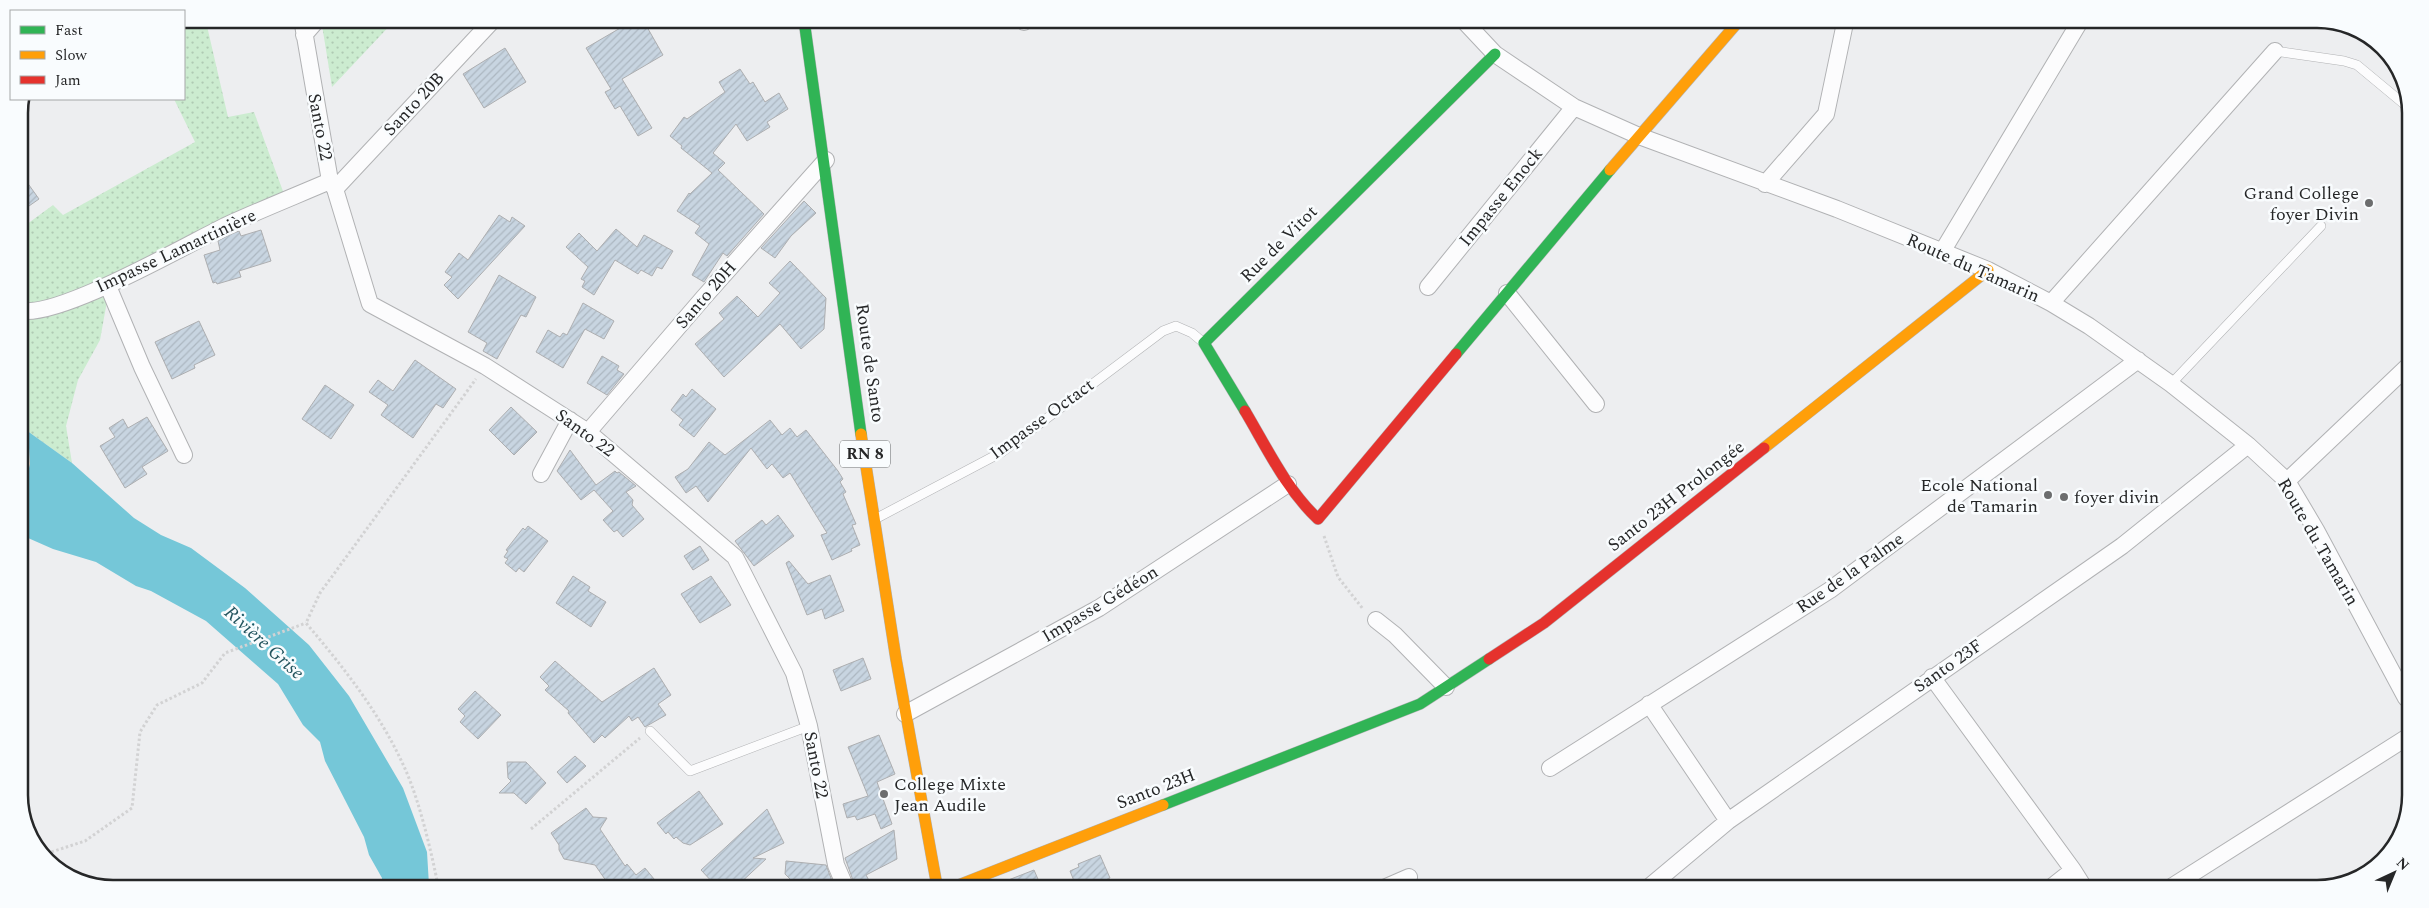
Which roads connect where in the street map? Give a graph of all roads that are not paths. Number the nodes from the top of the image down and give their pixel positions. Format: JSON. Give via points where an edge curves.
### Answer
{"nodes":[{"id":1,"x":303,"y":28,"type":"edge"},
{"id":2,"x":486,"y":28,"type":"edge"},
{"id":3,"x":805,"y":28,"type":"edge"},
{"id":4,"x":1471,"y":28,"type":"edge"},
{"id":5,"x":1733,"y":28,"type":"edge"},
{"id":6,"x":1844,"y":28,"type":"edge"},
{"id":7,"x":2076,"y":28,"type":"edge"},
{"id":8,"x":2275,"y":51,"type":"joint"},
{"id":9,"x":1495,"y":54,"type":"junction"},
{"id":10,"x":2400,"y":101,"type":"edge"},
{"id":11,"x":1574,"y":107,"type":"junction"},
{"id":12,"x":1639,"y":136,"type":"junction"},
{"id":13,"x":826,"y":160,"type":"junction"},
{"id":14,"x":1765,"y":184,"type":"junction"},
{"id":15,"x":333,"y":185,"type":"junction"},
{"id":16,"x":2321,"y":226,"type":"dead end"},
{"id":17,"x":1942,"y":252,"type":"junction"},
{"id":18,"x":1988,"y":270,"type":"junction"},
{"id":19,"x":108,"y":286,"type":"junction"},
{"id":20,"x":1428,"y":287,"type":"dead end"},
{"id":21,"x":1507,"y":293,"type":"junction"},
{"id":22,"x":2051,"y":303,"type":"junction"},
{"id":23,"x":28,"y":311,"type":"edge"},
{"id":24,"x":1204,"y":343,"type":"junction"},
{"id":25,"x":2138,"y":360,"type":"junction"},
{"id":26,"x":2401,"y":372,"type":"edge"},
{"id":27,"x":2171,"y":384,"type":"junction"},
{"id":28,"x":1596,"y":404,"type":"dead end"},
{"id":29,"x":570,"y":420,"type":"junction"},
{"id":30,"x":588,"y":432,"type":"junction"},
{"id":31,"x":2248,"y":445,"type":"junction"},
{"id":32,"x":184,"y":455,"type":"dead end"},
{"id":33,"x":541,"y":474,"type":"dead end"},
{"id":34,"x":2287,"y":481,"type":"junction"},
{"id":35,"x":1288,"y":484,"type":"junction"},
{"id":36,"x":874,"y":519,"type":"junction"},
{"id":37,"x":1371,"y":616,"type":"road end"},
{"id":38,"x":1932,"y":677,"type":"junction"},
{"id":39,"x":1446,"y":687,"type":"junction"},
{"id":40,"x":2402,"y":690,"type":"edge"},
{"id":41,"x":1649,"y":704,"type":"junction"},
{"id":42,"x":905,"y":714,"type":"junction"},
{"id":43,"x":1370,"y":725,"type":"joint"},
{"id":44,"x":809,"y":726,"type":"junction"},
{"id":45,"x":650,"y":731,"type":"road end"},
{"id":46,"x":2402,"y":741,"type":"edge"},
{"id":47,"x":1550,"y":768,"type":"dead end"},
{"id":48,"x":1728,"y":821,"type":"junction"},
{"id":49,"x":2073,"y":870,"type":"junction"},
{"id":50,"x":1409,"y":877,"type":"dead end"},
{"id":51,"x":842,"y":880,"type":"edge"},
{"id":52,"x":936,"y":880,"type":"edge"},
{"id":53,"x":971,"y":880,"type":"edge"},
{"id":54,"x":1402,"y":880,"type":"edge"},
{"id":55,"x":1658,"y":880,"type":"edge"},
{"id":56,"x":2060,"y":880,"type":"edge"},
{"id":57,"x":2079,"y":880,"type":"edge"},
{"id":58,"x":2182,"y":880,"type":"edge"}],
"edges":[{"from":1,"to":15,"type":"street","name":"Santo 22"},
{"from":2,"to":15,"type":"street","name":"Santo 20B"},
{"from":3,"to":13,"type":"street","name":"Route de Santo","number":"RN 8"},
{"from":4,"to":9,"type":"street","name":"Route du Tamarin"},
{"from":5,"to":12,"type":"street"},
{"from":6,"to":14,"type":"street","via":[[1826,114]]},
{"from":7,"to":17,"type":"street"},
{"from":8,"to":10,"type":"lane","via":[[2357,65]]},
{"from":8,"to":22,"type":"street"},
{"from":9,"to":11,"type":"street","name":"Route du Tamarin"},
{"from":9,"to":24,"type":"street","name":"Rue de Vitot"},
{"from":11,"to":12,"type":"street","name":"Route du Tamarin"},
{"from":11,"to":20,"type":"street","name":"Impasse Enock"},
{"from":12,"to":14,"type":"street","name":"Route du Tamarin"},
{"from":12,"to":21,"type":"street"},
{"from":13,"to":30,"type":"street","name":"Santo 20H"},
{"from":13,"to":36,"type":"street","name":"Route de Santo","number":"RN 8"},
{"from":14,"to":17,"type":"street","name":"Route du Tamarin"},
{"from":15,"to":19,"type":"street","name":"Impasse Lamartinière","via":[[226,226]]},
{"from":15,"to":29,"type":"street","name":"Santo 22","via":[[370,304],[485,366]]},
{"from":16,"to":27,"type":"lane"},
{"from":17,"to":18,"type":"street","name":"Route du Tamarin"},
{"from":18,"to":22,"type":"street","name":"Route du Tamarin"},
{"from":18,"to":39,"type":"street","name":"Santo 23H Prolongée","via":[[1544,624]]},
{"from":19,"to":23,"type":"street","name":"Impasse Lamartinière","via":[[36,311]]},
{"from":19,"to":32,"type":"street"},
{"from":21,"to":28,"type":"street"},
{"from":21,"to":35,"type":"street","via":[[1318,519]]},
{"from":22,"to":25,"type":"street","name":"Route du Tamarin"},
{"from":24,"to":35,"type":"street"},
{"from":24,"to":36,"type":"lane","name":"Impasse Octact","via":[[1176,326],[1162,331],[1002,452]]},
{"from":25,"to":27,"type":"street","name":"Route du Tamarin"},
{"from":25,"to":41,"type":"street","name":"Rue de la Palme","via":[[1830,590]]},
{"from":26,"to":34,"type":"street"},
{"from":27,"to":31,"type":"street","name":"Route du Tamarin"},
{"from":29,"to":30,"type":"street","name":"Santo 22"},
{"from":29,"to":33,"type":"street"},
{"from":30,"to":44,"type":"street","name":"Santo 22","via":[[735,557],[794,673]]},
{"from":31,"to":34,"type":"street","name":"Route du Tamarin"},
{"from":31,"to":38,"type":"street","name":"Santo 23F","via":[[2122,546]]},
{"from":34,"to":40,"type":"street","name":"Route du Tamarin"},
{"from":35,"to":42,"type":"street","name":"Impasse Gédéon","via":[[1099,608]]},
{"from":36,"to":42,"type":"street","name":"Route de Santo","number":"RN 8"},
{"from":37,"to":39,"type":"street","via":[[1395,635]]},
{"from":38,"to":48,"type":"street","name":"Santo 23F"},
{"from":38,"to":49,"type":"street"},
{"from":39,"to":43,"type":"street","name":"Santo 23H Prolongée","via":[[1420,704]]},
{"from":41,"to":47,"type":"street","name":"Rue de la Palme"},
{"from":41,"to":48,"type":"street"},
{"from":42,"to":52,"type":"street","name":"Route de Santo","number":"RN 8"},
{"from":43,"to":53,"type":"street","name":"Santo 23H"},
{"from":44,"to":45,"type":"lane","via":[[690,771]]},
{"from":44,"to":51,"type":"street","name":"Santo 22","via":[[827,824]]},
{"from":46,"to":58,"type":"street"},
{"from":48,"to":55,"type":"street","name":"Santo 23F"},
{"from":49,"to":56,"type":"street"},
{"from":49,"to":57,"type":"street"},
{"from":50,"to":54,"type":"street"}]}
